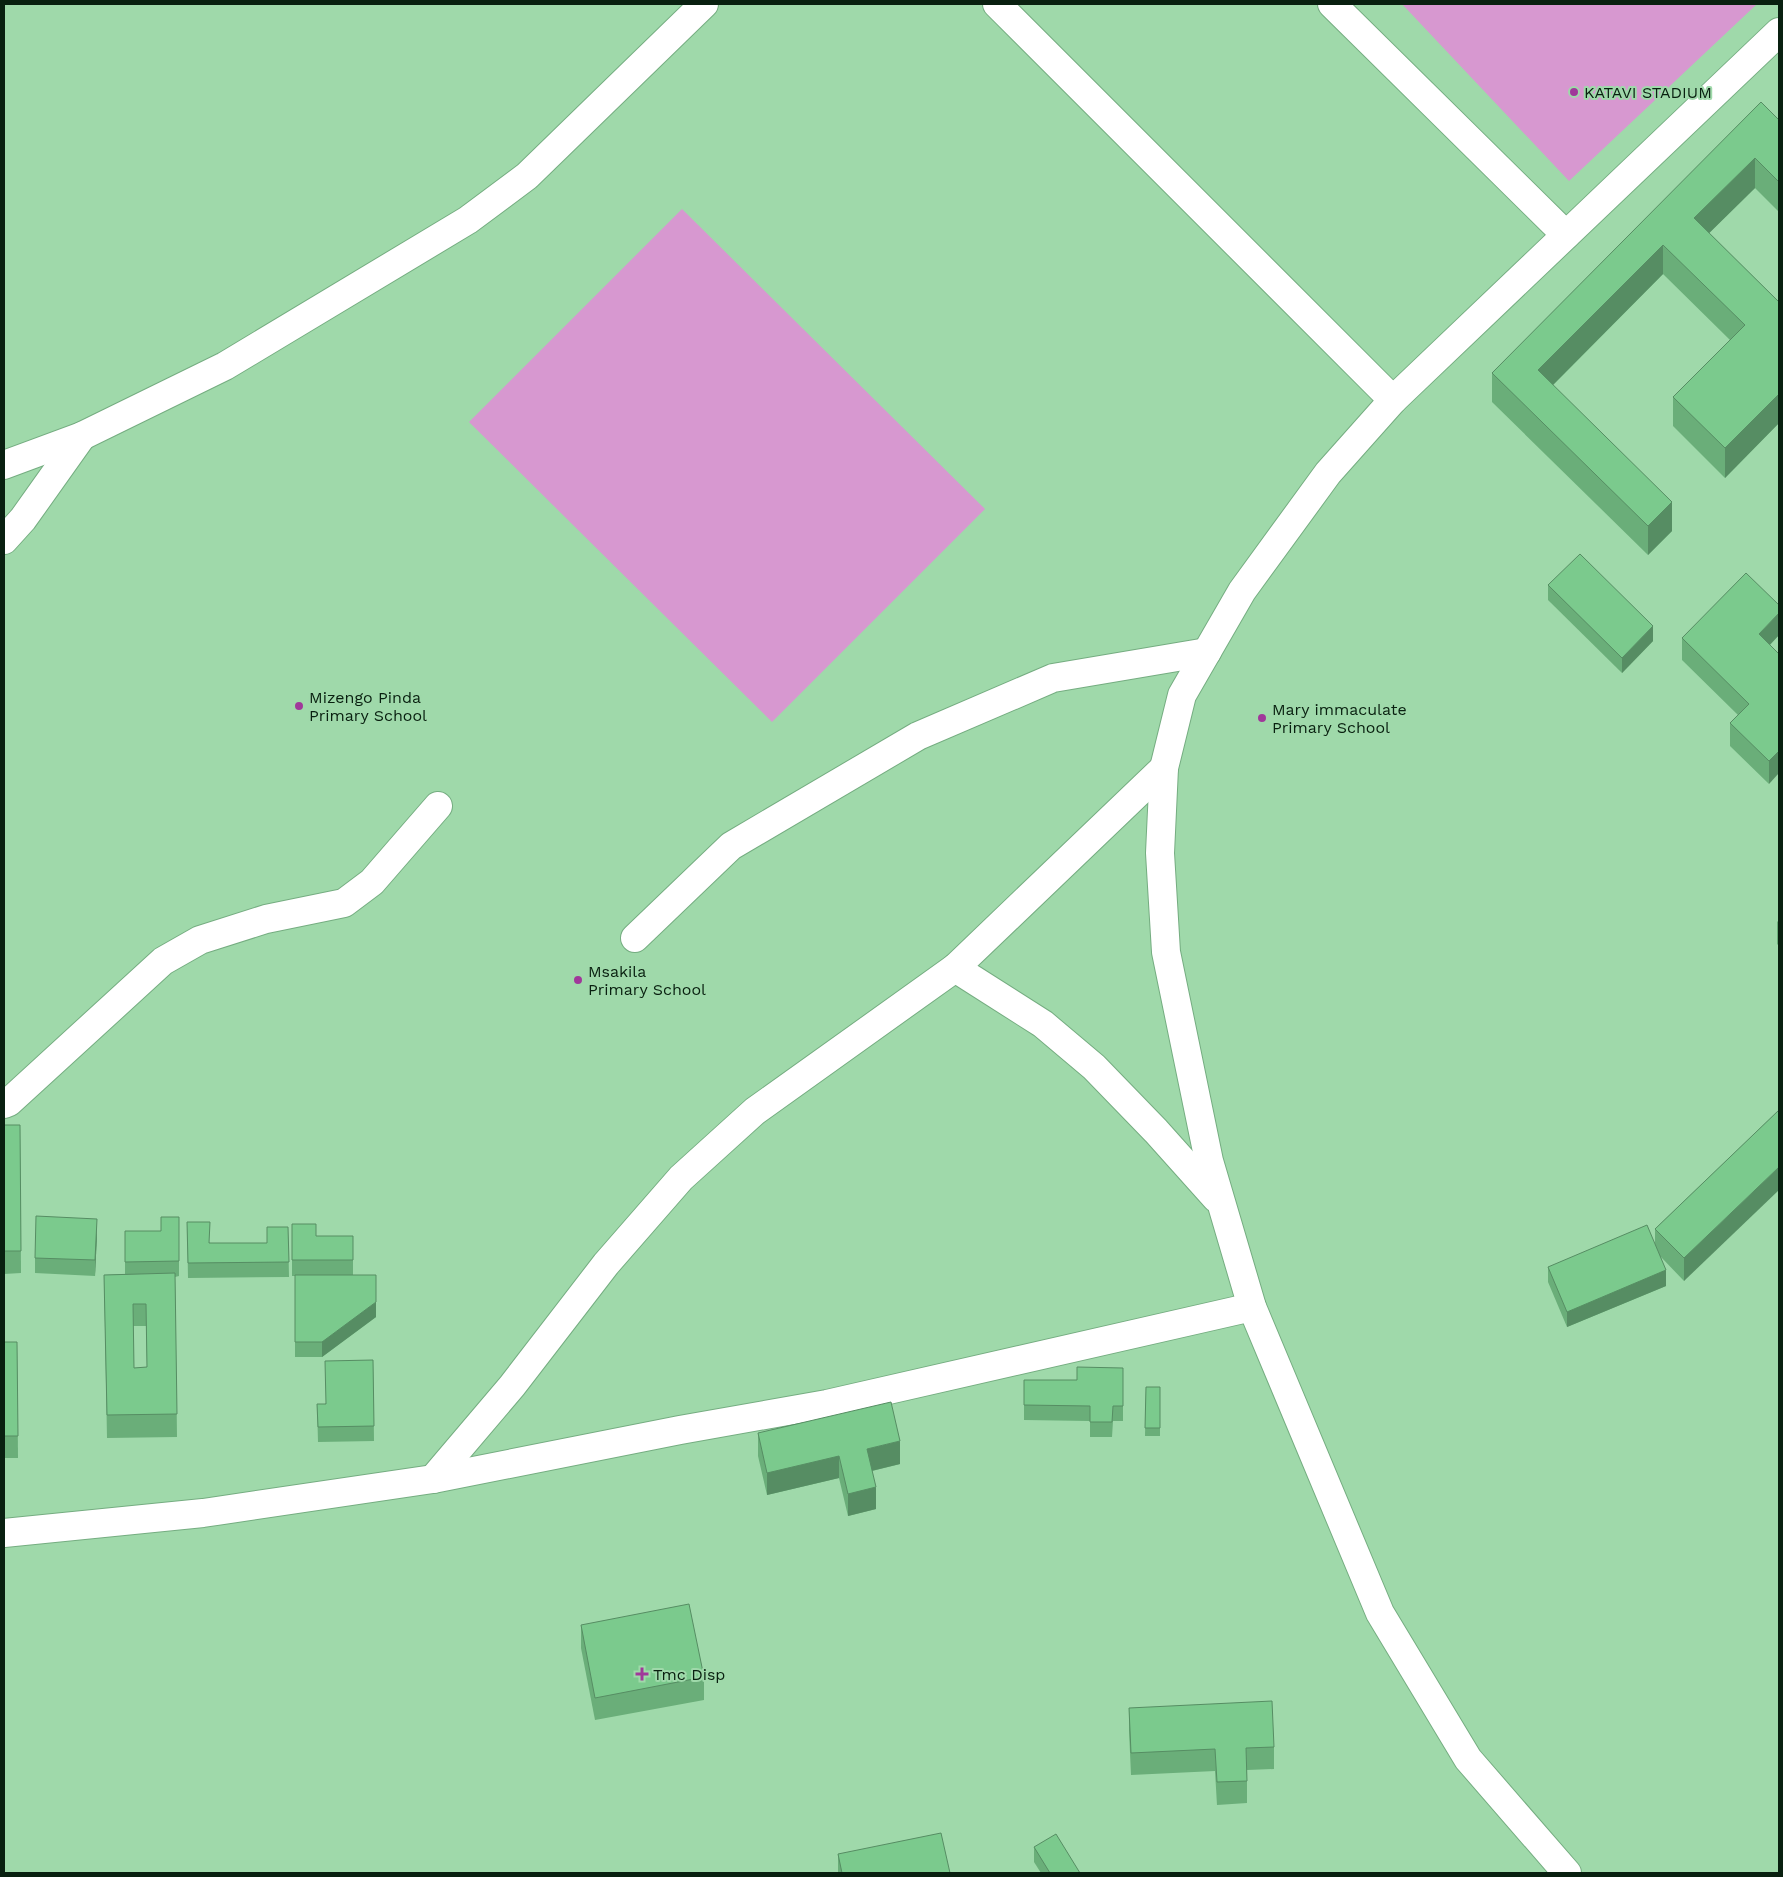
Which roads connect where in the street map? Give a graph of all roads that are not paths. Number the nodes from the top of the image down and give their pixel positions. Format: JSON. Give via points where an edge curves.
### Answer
{"nodes":[{"id":1,"x":704,"y":4,"type":"edge"},
{"id":2,"x":997,"y":4,"type":"edge"},
{"id":3,"x":1332,"y":4,"type":"edge"},
{"id":4,"x":1779,"y":32,"type":"edge"},
{"id":5,"x":1566,"y":236,"type":"junction"},
{"id":6,"x":1393,"y":400,"type":"junction"},
{"id":7,"x":82,"y":436,"type":"junction"},
{"id":8,"x":4,"y":465,"type":"edge"},
{"id":9,"x":4,"y":540,"type":"edge"},
{"id":10,"x":1207,"y":652,"type":"junction"},
{"id":11,"x":1164,"y":768,"type":"junction"},
{"id":12,"x":438,"y":806,"type":"dead end"},
{"id":13,"x":635,"y":938,"type":"dead end"},
{"id":14,"x":955,"y":968,"type":"junction"},
{"id":15,"x":4,"y":1104,"type":"edge"},
{"id":16,"x":1222,"y":1204,"type":"junction"},
{"id":17,"x":1252,"y":1308,"type":"junction"},
{"id":18,"x":432,"y":1479,"type":"junction"},
{"id":19,"x":4,"y":1533,"type":"edge"},
{"id":20,"x":1567,"y":1873,"type":"edge"}],
"edges":[{"from":1,"to":7,"type":"street","via":[[527,176],[468,220],[225,366]]},
{"from":2,"to":6,"type":"street"},
{"from":3,"to":5,"type":"street"},
{"from":4,"to":5,"type":"street"},
{"from":5,"to":6,"type":"street"},
{"from":6,"to":10,"type":"street","via":[[1328,473],[1242,591]]},
{"from":7,"to":8,"type":"street"},
{"from":7,"to":9,"type":"street","via":[[23,519]]},
{"from":10,"to":11,"type":"street","via":[[1182,695]]},
{"from":10,"to":13,"type":"street","via":[[1053,678],[918,736],[731,846]]},
{"from":11,"to":14,"type":"street"},
{"from":11,"to":16,"type":"street","via":[[1160,853],[1166,952],[1209,1161]]},
{"from":12,"to":15,"type":"street","via":[[372,882],[344,903],[266,919],[200,940],[163,961]]},
{"from":14,"to":16,"type":"street","via":[[1043,1024],[1094,1066]]},
{"from":14,"to":18,"type":"street","via":[[755,1111],[681,1178],[606,1264],[512,1386]]},
{"from":16,"to":17,"type":"street"},
{"from":17,"to":18,"type":"street","via":[[827,1404]]},
{"from":17,"to":20,"type":"street","via":[[1380,1613],[1468,1760]]},
{"from":18,"to":19,"type":"street","via":[[203,1513]]}]}
